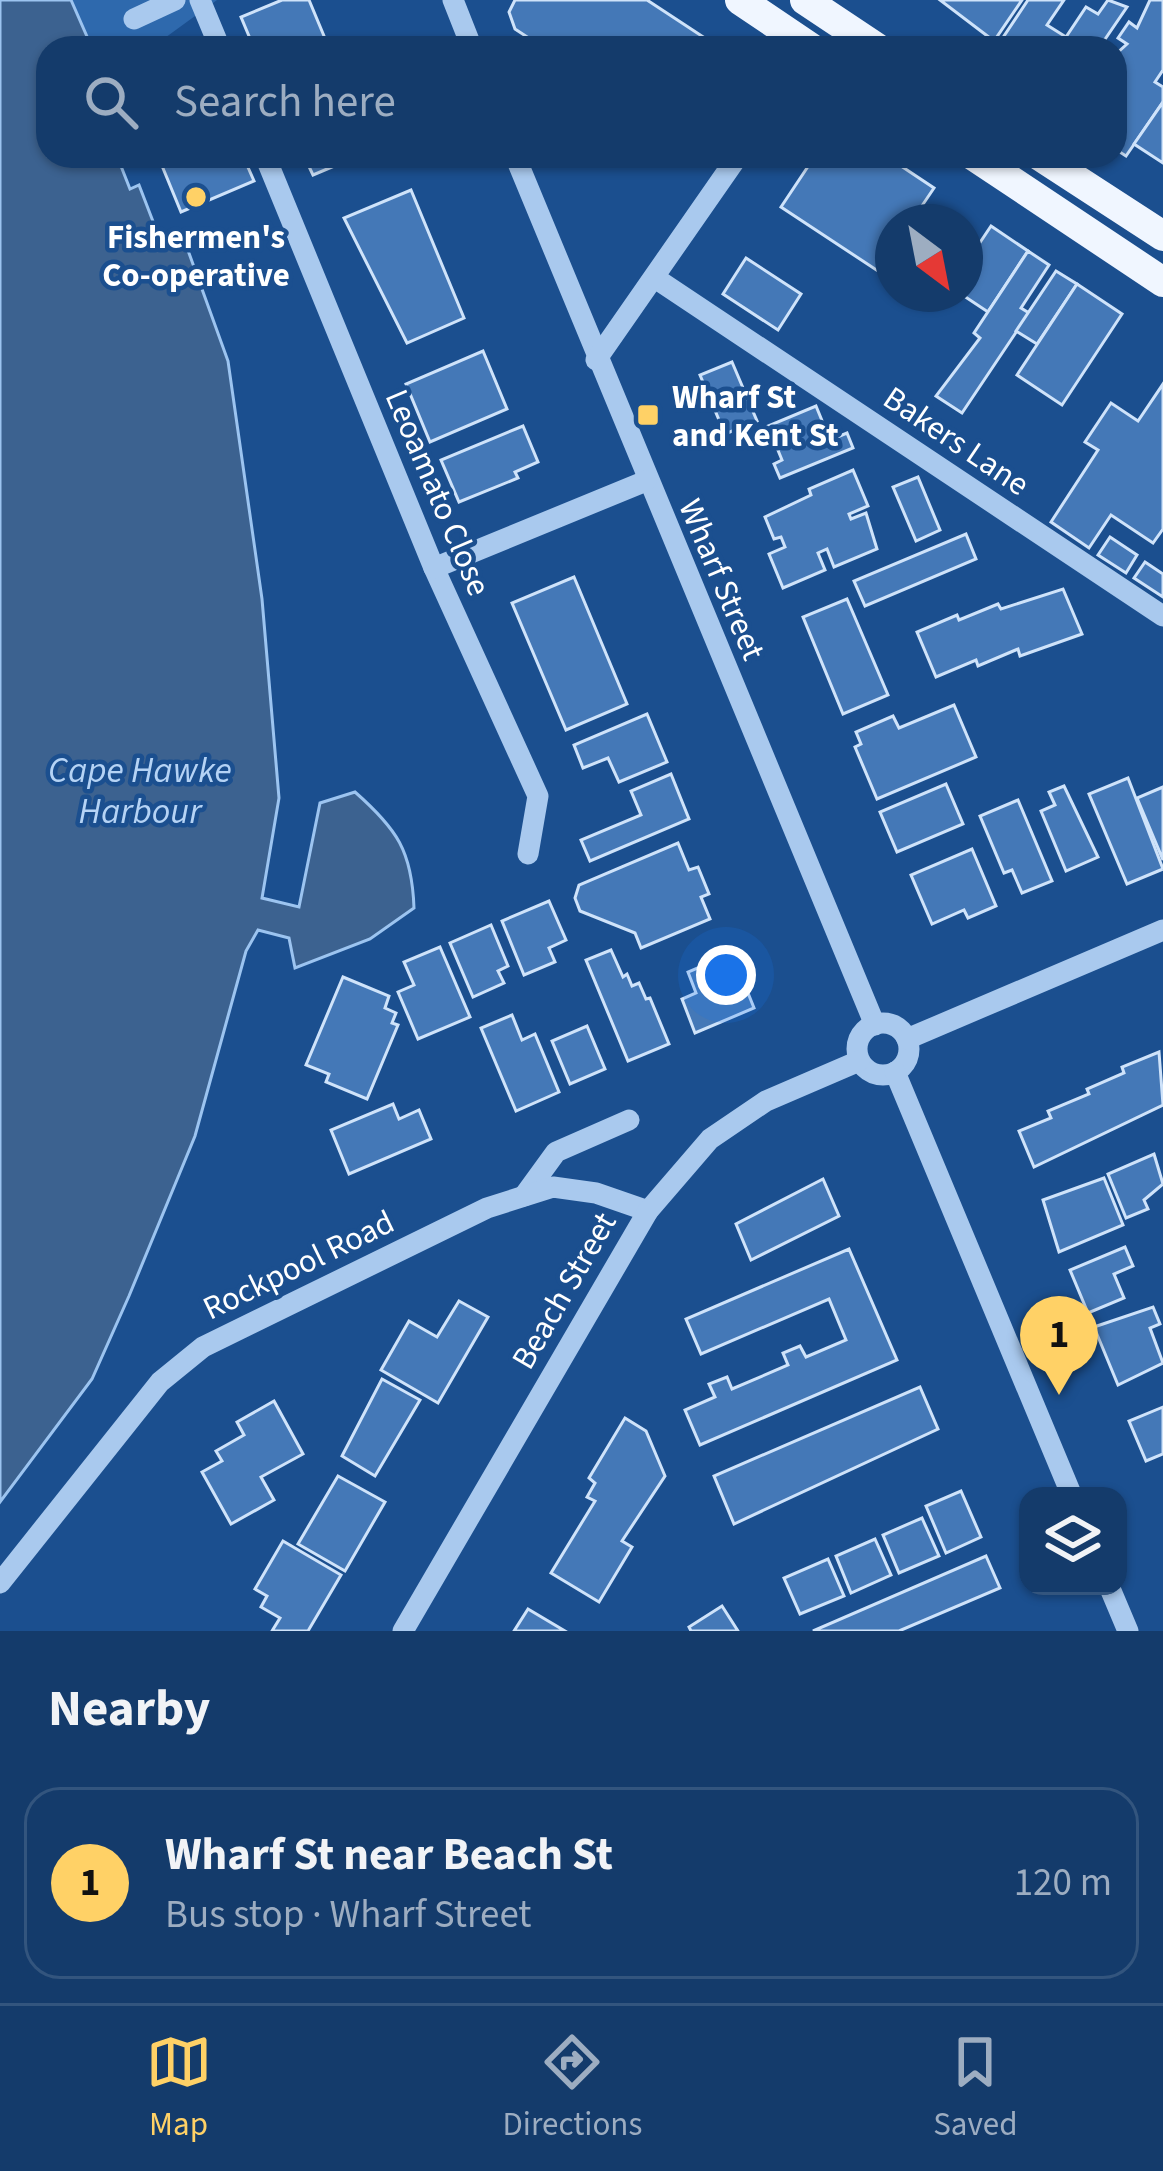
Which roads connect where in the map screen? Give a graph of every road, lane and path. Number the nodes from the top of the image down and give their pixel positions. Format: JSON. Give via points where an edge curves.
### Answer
{"nodes":[{"id":1,"x":176,"y":0,"type":"edge"},
{"id":2,"x":200,"y":0,"type":"edge"},
{"id":3,"x":453,"y":0,"type":"edge"},
{"id":4,"x":740,"y":0,"type":"edge"},
{"id":5,"x":825,"y":6,"type":"edge"},
{"id":6,"x":134,"y":19,"type":"dead end"},
{"id":7,"x":215,"y":36,"type":"edge"},
{"id":8,"x":467,"y":36,"type":"edge"},
{"id":9,"x":793,"y":36,"type":"edge"},
{"id":10,"x":862,"y":36,"type":"edge"},
{"id":11,"x":270,"y":168,"type":"edge"},
{"id":12,"x":520,"y":168,"type":"edge"},
{"id":13,"x":730,"y":168,"type":"edge"},
{"id":14,"x":992,"y":168,"type":"edge"},
{"id":15,"x":1058,"y":168,"type":"edge"},
{"id":16,"x":1163,"y":236,"type":"edge"},
{"id":17,"x":655,"y":278,"type":"junction"},
{"id":18,"x":1163,"y":282,"type":"edge"},
{"id":19,"x":596,"y":360,"type":"junction"},
{"id":20,"x":646,"y":481,"type":"junction"},
{"id":21,"x":434,"y":568,"type":"junction"},
{"id":22,"x":1163,"y":616,"type":"edge"},
{"id":23,"x":528,"y":854,"type":"dead end"},
{"id":24,"x":1163,"y":930,"type":"edge"},
{"id":25,"x":874,"y":1024,"type":"junction"},
{"id":26,"x":907,"y":1039,"type":"junction"},
{"id":27,"x":859,"y":1061,"type":"junction"},
{"id":28,"x":895,"y":1072,"type":"junction"},
{"id":29,"x":629,"y":1120,"type":"dead end"},
{"id":30,"x":524,"y":1196,"type":"junction"},
{"id":31,"x":648,"y":1211,"type":"junction"},
{"id":32,"x":1068,"y":1487,"type":"edge"},
{"id":33,"x":0,"y":1582,"type":"edge"},
{"id":34,"x":1113,"y":1595,"type":"edge"},
{"id":35,"x":412,"y":1628,"type":"edge"},
{"id":36,"x":1128,"y":1631,"type":"edge"}],
"edges":[{"from":1,"to":6,"type":"street"},
{"from":2,"to":7,"type":"street"},
{"from":3,"to":8,"type":"street"},
{"from":4,"to":9,"type":"main road"},
{"from":5,"to":10,"type":"main road"},
{"from":11,"to":21,"type":"street","name":"Leoamato Close"},
{"from":12,"to":19,"type":"street","name":"Wharf Street"},
{"from":13,"to":17,"type":"street"},
{"from":14,"to":18,"type":"main road"},
{"from":15,"to":16,"type":"main road"},
{"from":17,"to":19,"type":"street"},
{"from":17,"to":22,"type":"street","name":"Bakers Lane"},
{"from":19,"to":20,"type":"street","name":"Wharf Street"},
{"from":20,"to":21,"type":"street"},
{"from":20,"to":25,"type":"street","name":"Wharf Street"},
{"from":21,"to":23,"type":"street","name":"Leoamato Close","via":[[538,796]]},
{"from":24,"to":26,"type":"street"},
{"from":25,"to":26,"type":"street","via":[[893,1025]]},
{"from":25,"to":27,"type":"street","via":[[859,1039]]},
{"from":26,"to":28,"type":"street","via":[[908,1058]]},
{"from":27,"to":28,"type":"street","via":[[874,1075]]},
{"from":27,"to":31,"type":"street","name":"Beach Street","via":[[766,1100],[710,1138]]},
{"from":28,"to":32,"type":"street"},
{"from":29,"to":30,"type":"street","via":[[556,1152]]},
{"from":30,"to":31,"type":"street","name":"Rockpool Road","via":[[554,1187],[596,1192]]},
{"from":30,"to":33,"type":"street","name":"Rockpool Road","via":[[203,1347],[160,1382]]},
{"from":31,"to":35,"type":"street","name":"Beach Street"},
{"from":34,"to":36,"type":"street"}]}
